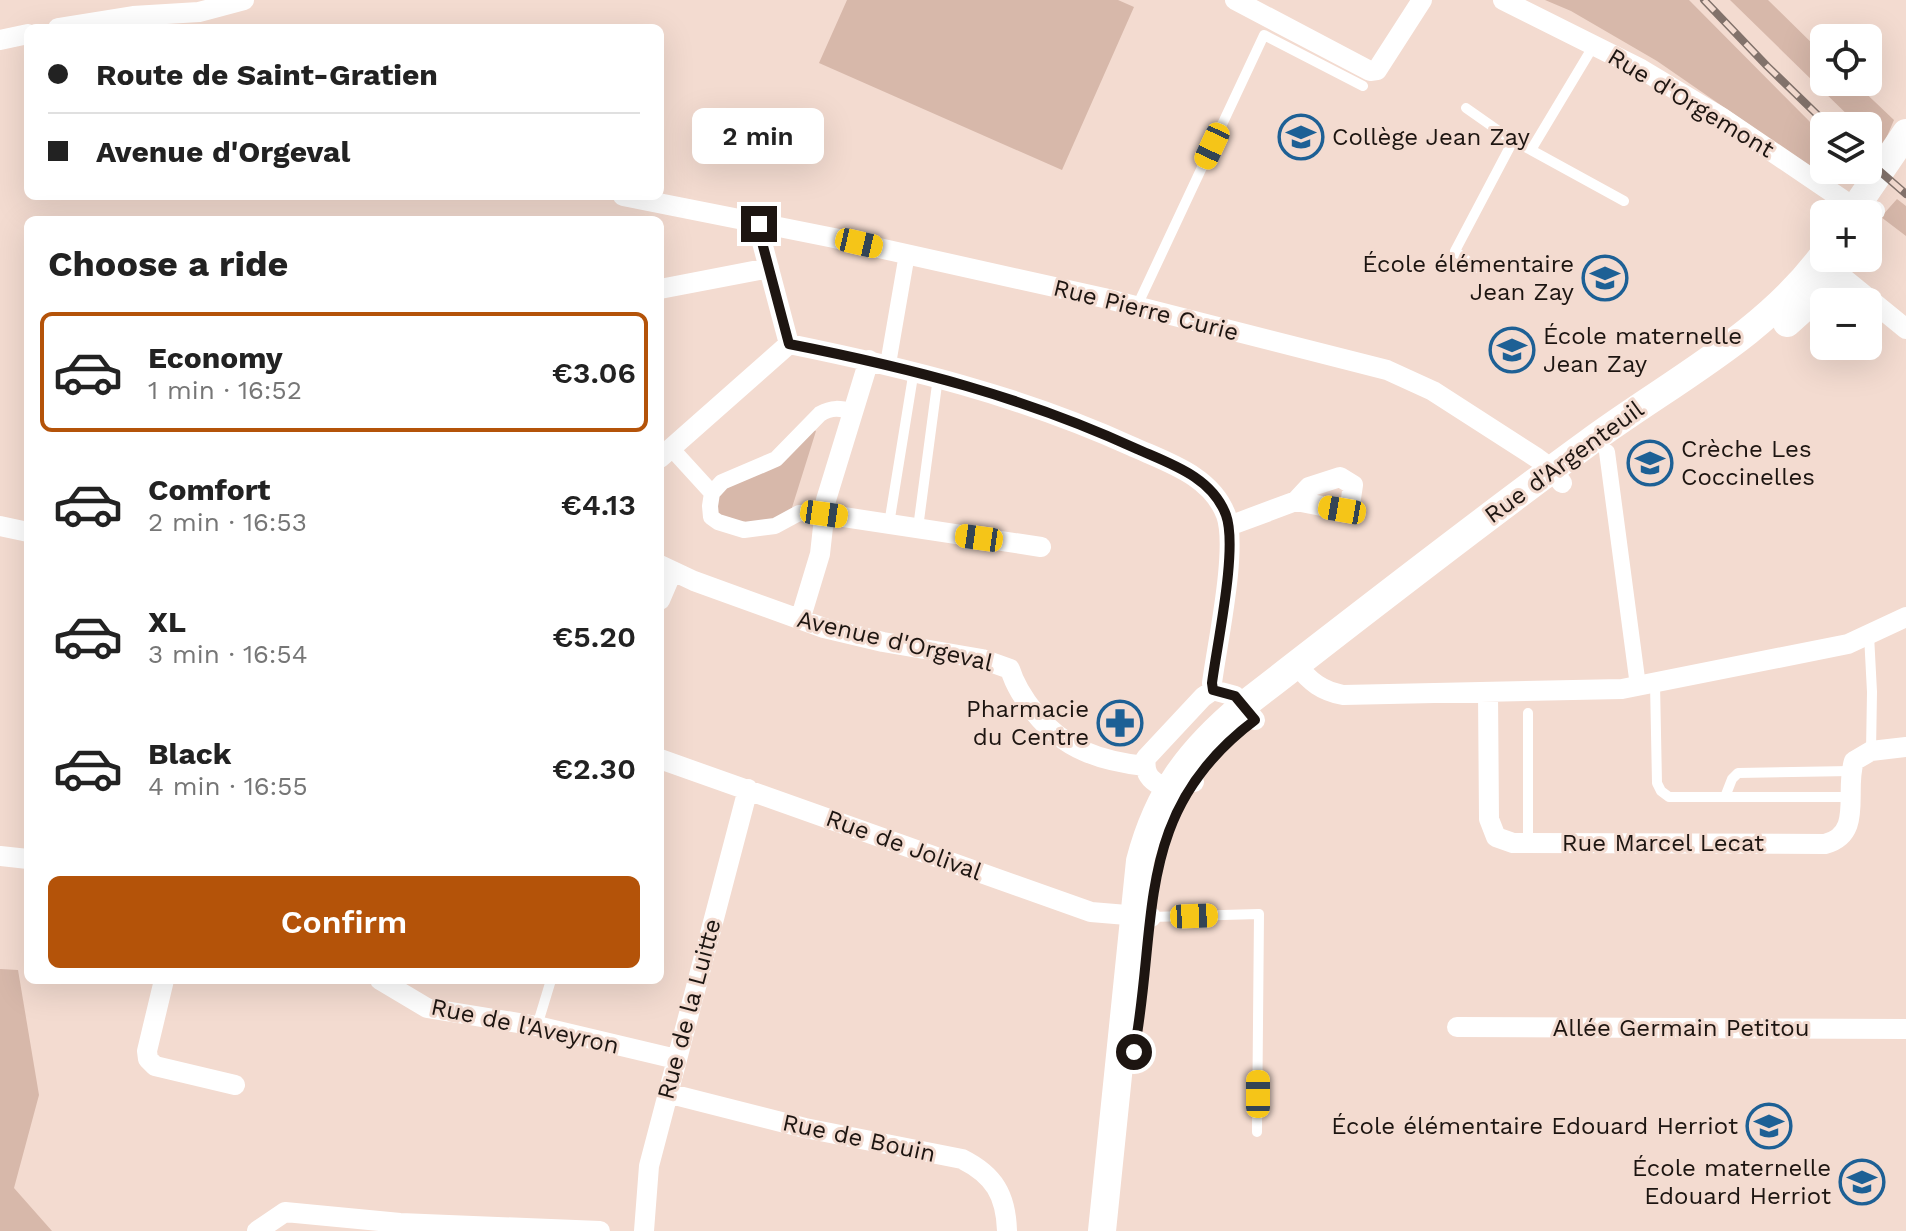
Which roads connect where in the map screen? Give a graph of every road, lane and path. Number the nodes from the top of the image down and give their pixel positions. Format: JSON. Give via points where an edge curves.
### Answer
{"nodes":[{"id":1,"x":244,"y":0,"type":"edge"},
{"id":2,"x":1235,"y":0,"type":"edge"},
{"id":3,"x":1422,"y":0,"type":"edge"},
{"id":4,"x":1503,"y":0,"type":"edge"},
{"id":5,"x":86,"y":24,"type":"edge"},
{"id":6,"x":24,"y":35,"type":"edge"},
{"id":7,"x":0,"y":40,"type":"edge"},
{"id":8,"x":1594,"y":45,"type":"junction"},
{"id":9,"x":1363,"y":86,"type":"dead end"},
{"id":10,"x":1466,"y":108,"type":"dead end"},
{"id":11,"x":1906,"y":133,"type":"edge"},
{"id":12,"x":1513,"y":141,"type":"junction"},
{"id":13,"x":1531,"y":150,"type":"junction"},
{"id":14,"x":1906,"y":163,"type":"edge"},
{"id":15,"x":644,"y":200,"type":"edge"},
{"id":16,"x":1842,"y":200,"type":"edge"},
{"id":17,"x":1870,"y":200,"type":"edge"},
{"id":18,"x":1874,"y":200,"type":"edge"},
{"id":19,"x":1624,"y":201,"type":"dead end"},
{"id":20,"x":759,"y":224,"type":"junction"},
{"id":21,"x":907,"y":254,"type":"junction"},
{"id":22,"x":769,"y":268,"type":"junction"},
{"id":23,"x":1476,"y":268,"type":"dead end"},
{"id":24,"x":1819,"y":272,"type":"edge"},
{"id":25,"x":1828,"y":272,"type":"edge"},
{"id":26,"x":1847,"y":272,"type":"edge"},
{"id":27,"x":664,"y":288,"type":"edge"},
{"id":28,"x":1137,"y":306,"type":"junction"},
{"id":29,"x":1906,"y":329,"type":"edge"},
{"id":30,"x":789,"y":344,"type":"junction"},
{"id":31,"x":878,"y":362,"type":"junction"},
{"id":32,"x":914,"y":370,"type":"junction"},
{"id":33,"x":938,"y":377,"type":"junction"},
{"id":34,"x":853,"y":412,"type":"junction"},
{"id":35,"x":664,"y":446,"type":"edge"},
{"id":36,"x":664,"y":448,"type":"edge"},
{"id":37,"x":1607,"y":452,"type":"junction"},
{"id":38,"x":1557,"y":476,"type":"junction"},
{"id":39,"x":712,"y":493,"type":"junction"},
{"id":40,"x":1296,"y":501,"type":"junction"},
{"id":41,"x":824,"y":514,"type":"junction"},
{"id":42,"x":889,"y":524,"type":"junction"},
{"id":43,"x":0,"y":526,"type":"edge"},
{"id":44,"x":1229,"y":526,"type":"junction"},
{"id":45,"x":918,"y":528,"type":"junction"},
{"id":46,"x":24,"y":531,"type":"edge"},
{"id":47,"x":1041,"y":547,"type":"dead end"},
{"id":48,"x":666,"y":569,"type":"edge"},
{"id":49,"x":1906,"y":617,"type":"edge"},
{"id":50,"x":800,"y":620,"type":"junction"},
{"id":51,"x":1869,"y":635,"type":"junction"},
{"id":52,"x":1303,"y":672,"type":"junction"},
{"id":53,"x":1647,"y":684,"type":"junction"},
{"id":54,"x":1213,"y":690,"type":"junction"},
{"id":55,"x":1488,"y":693,"type":"junction"},
{"id":56,"x":1250,"y":712,"type":"junction"},
{"id":57,"x":1528,"y":713,"type":"dead end"},
{"id":58,"x":1906,"y":747,"type":"edge"},
{"id":59,"x":1871,"y":751,"type":"junction"},
{"id":60,"x":664,"y":760,"type":"edge"},
{"id":61,"x":1145,"y":766,"type":"junction"},
{"id":62,"x":1851,"y":771,"type":"junction"},
{"id":63,"x":1182,"y":784,"type":"junction"},
{"id":64,"x":748,"y":789,"type":"junction"},
{"id":65,"x":1725,"y":797,"type":"junction"},
{"id":66,"x":1850,"y":797,"type":"junction"},
{"id":67,"x":1528,"y":843,"type":"junction"},
{"id":68,"x":0,"y":856,"type":"edge"},
{"id":69,"x":24,"y":859,"type":"edge"},
{"id":70,"x":1141,"y":916,"type":"junction"},
{"id":71,"x":163,"y":984,"type":"edge"},
{"id":72,"x":387,"y":984,"type":"edge"},
{"id":73,"x":550,"y":984,"type":"edge"},
{"id":74,"x":537,"y":1026,"type":"junction"},
{"id":75,"x":1457,"y":1027,"type":"dead end"},
{"id":76,"x":1906,"y":1029,"type":"edge"},
{"id":77,"x":676,"y":1059,"type":"junction"},
{"id":78,"x":235,"y":1085,"type":"dead end"},
{"id":79,"x":667,"y":1093,"type":"junction"},
{"id":80,"x":1257,"y":1132,"type":"dead end"},
{"id":81,"x":257,"y":1231,"type":"edge"},
{"id":82,"x":600,"y":1231,"type":"edge"},
{"id":83,"x":644,"y":1231,"type":"edge"},
{"id":84,"x":1007,"y":1231,"type":"edge"},
{"id":85,"x":1102,"y":1231,"type":"edge"},
{"id":86,"x":1117,"y":1231,"type":"edge"}],
"edges":[{"from":1,"to":5,"type":"street","via":[[199,12]]},
{"from":2,"to":3,"type":"street","via":[[1370,71],[1377,70]]},
{"from":4,"to":8,"type":"street","name":"Rue d'Orgemont"},
{"from":6,"to":7,"type":"street"},
{"from":8,"to":13,"type":"lane"},
{"from":8,"to":16,"type":"street","name":"Rue d'Orgemont","via":[[1721,117]]},
{"from":9,"to":28,"type":"lane","via":[[1264,35]]},
{"from":10,"to":12,"type":"lane"},
{"from":11,"to":17,"type":"main road"},
{"from":12,"to":13,"type":"lane"},
{"from":12,"to":23,"type":"lane","via":[[1455,251]]},
{"from":13,"to":19,"type":"lane"},
{"from":14,"to":18,"type":"main road"},
{"from":15,"to":20,"type":"street","name":"Rue Pierre Curie"},
{"from":20,"to":21,"type":"street","name":"Rue Pierre Curie"},
{"from":20,"to":22,"type":"street"},
{"from":21,"to":28,"type":"street","name":"Rue Pierre Curie"},
{"from":21,"to":31,"type":"street"},
{"from":22,"to":27,"type":"street"},
{"from":22,"to":30,"type":"street"},
{"from":24,"to":38,"type":"main road","name":"Rue d'Argenteuil"},
{"from":25,"to":37,"type":"main road","name":"Rue d'Argenteuil","via":[[1817,296],[1769,338]]},
{"from":26,"to":29,"type":"street"},
{"from":28,"to":38,"type":"street","name":"Rue Pierre Curie","via":[[1387,370],[1433,391]]},
{"from":30,"to":31,"type":"street"},
{"from":30,"to":35,"type":"street"},
{"from":31,"to":32,"type":"street"},
{"from":31,"to":34,"type":"street"},
{"from":32,"to":33,"type":"street"},
{"from":32,"to":42,"type":"lane"},
{"from":33,"to":44,"type":"street","via":[[1024,402],[1187,472],[1215,493]]},
{"from":33,"to":45,"type":"lane"},
{"from":34,"to":39,"type":"street","via":[[840,408],[820,414],[776,459],[722,482]]},
{"from":34,"to":41,"type":"street"},
{"from":36,"to":39,"type":"street"},
{"from":37,"to":38,"type":"main road","name":"Rue d'Argenteuil"},
{"from":37,"to":53,"type":"street","name":"Rue d'Argenteuil"},
{"from":38,"to":52,"type":"main road","name":"Rue d'Argenteuil"},
{"from":39,"to":41,"type":"street","via":[[711,517],[731,527],[775,526],[799,513]]},
{"from":40,"to":40,"type":"street","via":[[1342,510],[1350,505],[1350,472],[1309,487]]},
{"from":40,"to":44,"type":"street"},
{"from":41,"to":42,"type":"street"},
{"from":41,"to":50,"type":"street","via":[[820,554]]},
{"from":42,"to":45,"type":"street"},
{"from":43,"to":46,"type":"street"},
{"from":44,"to":54,"type":"street"},
{"from":45,"to":47,"type":"street"},
{"from":48,"to":50,"type":"street","name":"Avenue d'Orgeval"},
{"from":49,"to":51,"type":"street"},
{"from":50,"to":61,"type":"street","name":"Avenue d'Orgeval","via":[[1010,669],[1027,703],[1056,736],[1096,757]]},
{"from":51,"to":53,"type":"street","via":[[1848,644]]},
{"from":51,"to":59,"type":"lane"},
{"from":52,"to":55,"type":"street","via":[[1330,692],[1350,695]]},
{"from":52,"to":56,"type":"main road","name":"Rue d'Argenteuil"},
{"from":53,"to":55,"type":"street"},
{"from":53,"to":65,"type":"lane","via":[[1661,791],[1669,797]]},
{"from":54,"to":56,"type":"street","via":[[1235,696]]},
{"from":54,"to":61,"type":"street","via":[[1146,758]]},
{"from":55,"to":67,"type":"street","name":"Rue Marcel Lecat","via":[[1489,819],[1496,837]]},
{"from":56,"to":63,"type":"main road","name":"Rue d'Argenteuil","via":[[1202,742]]},
{"from":57,"to":67,"type":"lane"},
{"from":58,"to":59,"type":"street"},
{"from":59,"to":62,"type":"street","via":[[1854,761]]},
{"from":60,"to":64,"type":"street","name":"Rue de Jolival"},
{"from":61,"to":63,"type":"street","name":"Avenue d'Orgeval","via":[[1156,783]]},
{"from":62,"to":65,"type":"lane","via":[[1738,773]]},
{"from":62,"to":66,"type":"street","name":"Rue Marcel Lecat"},
{"from":63,"to":70,"type":"main road","name":"Rue d'Argenteuil","via":[[1144,844]]},
{"from":64,"to":70,"type":"street","name":"Rue de Jolival","via":[[1091,912]]},
{"from":64,"to":77,"type":"street","name":"Rue de la Luitte"},
{"from":65,"to":66,"type":"lane"},
{"from":66,"to":67,"type":"street","name":"Rue Marcel Lecat","via":[[1846,832],[1825,844]]},
{"from":68,"to":69,"type":"street"},
{"from":70,"to":80,"type":"lane","via":[[1259,914]]},
{"from":70,"to":85,"type":"main road"},
{"from":70,"to":86,"type":"main road","via":[[1140,1021]]},
{"from":71,"to":78,"type":"street","via":[[148,1059],[155,1066]]},
{"from":72,"to":74,"type":"street","name":"Rue de l'Aveyron","via":[[427,1008]]},
{"from":73,"to":74,"type":"lane"},
{"from":74,"to":77,"type":"street","name":"Rue de l'Aveyron"},
{"from":75,"to":76,"type":"street","name":"Allée Germain Petitou"},
{"from":77,"to":79,"type":"street","name":"Rue de la Luitte"},
{"from":79,"to":83,"type":"street","name":"Rue de la Luitte","via":[[649,1166]]},
{"from":79,"to":84,"type":"street","name":"Rue de Bouin","via":[[805,1128],[962,1159],[995,1183]]},
{"from":81,"to":82,"type":"street","via":[[285,1212]]}]}
